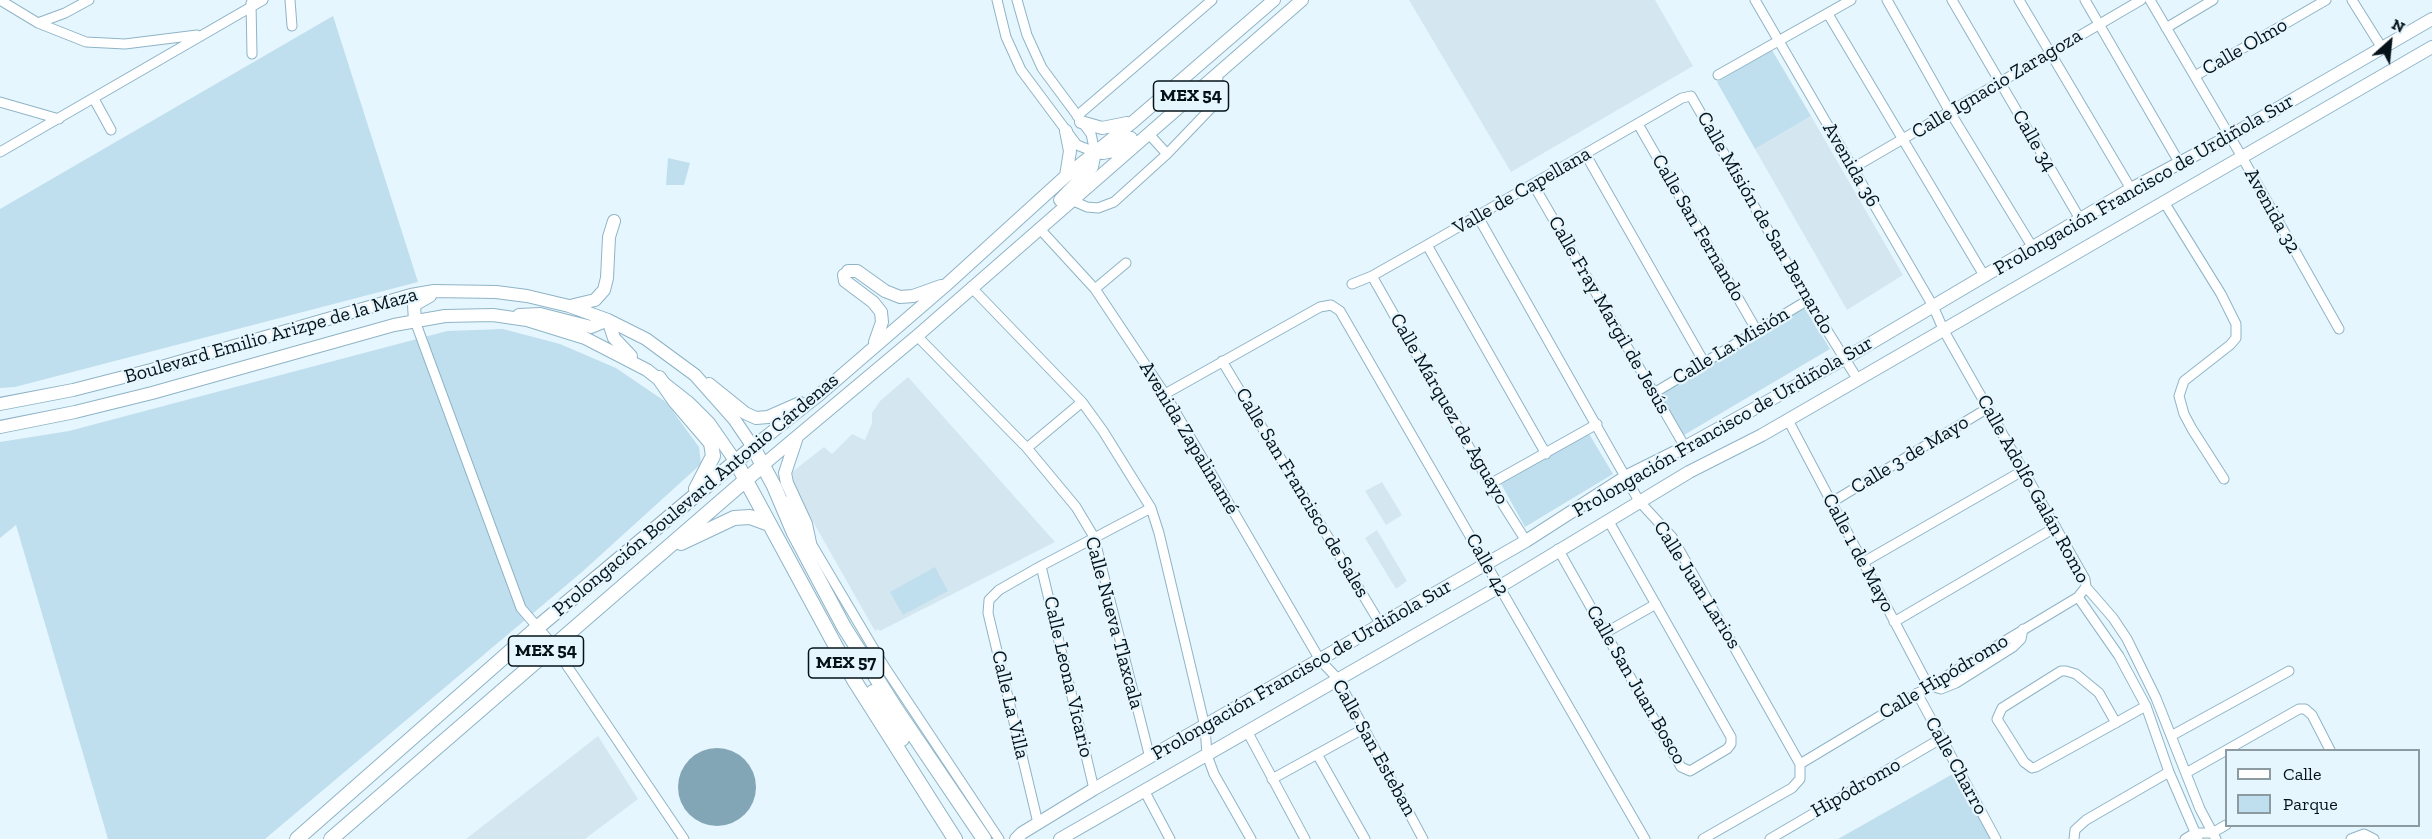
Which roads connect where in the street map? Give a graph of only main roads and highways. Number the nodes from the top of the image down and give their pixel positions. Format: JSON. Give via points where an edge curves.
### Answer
{"nodes":[{"id":1,"x":1274,"y":0,"type":"edge"},
{"id":2,"x":1302,"y":0,"type":"edge"},
{"id":3,"x":2432,"y":19,"type":"edge"},
{"id":4,"x":2432,"y":47,"type":"edge"},
{"id":5,"x":1079,"y":119,"type":"road end"},
{"id":6,"x":1134,"y":121,"type":"junction"},
{"id":7,"x":1152,"y":130,"type":"junction"},
{"id":8,"x":1066,"y":131,"type":"road end"},
{"id":9,"x":1095,"y":152,"type":"junction"},
{"id":10,"x":1066,"y":176,"type":"junction"},
{"id":11,"x":614,"y":221,"type":"dead end"},
{"id":12,"x":1043,"y":224,"type":"junction"},
{"id":13,"x":945,"y":285,"type":"junction"},
{"id":14,"x":434,"y":291,"type":"junction"},
{"id":15,"x":569,"y":306,"type":"junction"},
{"id":16,"x":942,"y":313,"type":"junction"},
{"id":17,"x":509,"y":316,"type":"junction"},
{"id":18,"x":906,"y":318,"type":"junction"},
{"id":19,"x":608,"y":320,"type":"junction"},
{"id":20,"x":415,"y":321,"type":"junction"},
{"id":21,"x":874,"y":345,"type":"junction"},
{"id":22,"x":892,"y":357,"type":"junction"},
{"id":23,"x":646,"y":370,"type":"junction"},
{"id":24,"x":695,"y":375,"type":"junction"},
{"id":25,"x":659,"y":378,"type":"junction"},
{"id":26,"x":820,"y":394,"type":"junction"},
{"id":27,"x":0,"y":404,"type":"edge"},
{"id":28,"x":0,"y":427,"type":"edge"},
{"id":29,"x":798,"y":436,"type":"junction"},
{"id":30,"x":753,"y":447,"type":"junction"},
{"id":31,"x":736,"y":462,"type":"junction"},
{"id":32,"x":763,"y":465,"type":"junction"},
{"id":33,"x":745,"y":481,"type":"junction"},
{"id":34,"x":692,"y":496,"type":"junction"},
{"id":35,"x":768,"y":524,"type":"junction"},
{"id":36,"x":810,"y":543,"type":"road end"},
{"id":37,"x":668,"y":548,"type":"junction"},
{"id":38,"x":839,"y":648,"type":"junction"},
{"id":39,"x":297,"y":839,"type":"edge"},
{"id":40,"x":331,"y":839,"type":"edge"},
{"id":41,"x":955,"y":839,"type":"edge"},
{"id":42,"x":964,"y":839,"type":"edge"},
{"id":43,"x":984,"y":839,"type":"edge"},
{"id":44,"x":1016,"y":839,"type":"edge"},
{"id":45,"x":1060,"y":839,"type":"edge"}],
"edges":[{"from":1,"to":6,"type":"main road","number":"MEX 54"},
{"from":2,"to":7,"type":"main road","number":"MEX 54"},
{"from":3,"to":44,"type":"main road","name":"Prolongación Francisco de Urdiñola Sur","via":[[2131,189],[1844,359],[1627,476],[1526,541],[1094,789]]},
{"from":4,"to":45,"type":"main road","name":"Prolongación Francisco de Urdiñola Sur","via":[[1944,331],[1689,472],[1499,587]]},
{"from":5,"to":6,"type":"main road","via":[[1107,128]]},
{"from":6,"to":9,"type":"main road","number":"MEX 54"},
{"from":7,"to":9,"type":"main road","via":[[1149,125],[1115,150]]},
{"from":7,"to":12,"type":"main road","name":"Prolongación Boulevard Antonio Cárdenas","number":"MEX 54"},
{"from":8,"to":10,"type":"main road","via":[[1070,151]]},
{"from":9,"to":10,"type":"main road","name":"Prolongación Boulevard Antonio Cárdenas","number":"MEX 54"},
{"from":9,"to":12,"type":"main road","via":[[1092,167],[1052,208]]},
{"from":10,"to":13,"type":"main road","name":"Prolongación Boulevard Antonio Cárdenas","number":"MEX 54"},
{"from":11,"to":15,"type":"main road","via":[[604,290],[595,300]]},
{"from":12,"to":16,"type":"main road","name":"Prolongación Boulevard Antonio Cárdenas","number":"MEX 54"},
{"from":13,"to":18,"type":"main road","name":"Prolongación Boulevard Antonio Cárdenas","number":"MEX 54"},
{"from":13,"to":21,"type":"main road","via":[[900,297],[856,271],[846,273],[845,281],[881,312],[882,322]]},
{"from":14,"to":15,"type":"main road","name":"Boulevard Emilio Arizpe de la Maza","via":[[496,292]]},
{"from":14,"to":20,"type":"main road","via":[[434,295],[414,305]]},
{"from":14,"to":27,"type":"main road","name":"Boulevard Emilio Arizpe de la Maza","via":[[151,370]]},
{"from":15,"to":19,"type":"main road","name":"Boulevard Emilio Arizpe de la Maza"},
{"from":16,"to":18,"type":"main road"},
{"from":16,"to":22,"type":"main road","name":"Prolongación Boulevard Antonio Cárdenas","number":"MEX 54"},
{"from":17,"to":19,"type":"main road","via":[[535,313],[591,327]]},
{"from":17,"to":20,"type":"main road","name":"Boulevard Emilio Arizpe de la Maza"},
{"from":17,"to":23,"type":"main road","name":"Boulevard Emilio Arizpe de la Maza","via":[[585,338]]},
{"from":18,"to":21,"type":"main road","name":"Prolongación Boulevard Antonio Cárdenas","number":"MEX 54"},
{"from":18,"to":22,"type":"main road"},
{"from":19,"to":23,"type":"main road","via":[[619,345]]},
{"from":19,"to":24,"type":"main road","name":"Boulevard Emilio Arizpe de la Maza","via":[[646,339]]},
{"from":20,"to":28,"type":"main road","name":"Boulevard Emilio Arizpe de la Maza","via":[[141,396]]},
{"from":21,"to":26,"type":"main road","name":"Prolongación Boulevard Antonio Cárdenas","number":"MEX 54"},
{"from":22,"to":29,"type":"main road","name":"Prolongación Boulevard Antonio Cárdenas","number":"MEX 54"},
{"from":23,"to":25,"type":"main road","name":"Boulevard Emilio Arizpe de la Maza"},
{"from":24,"to":26,"type":"main road","via":[[756,418],[780,413]]},
{"from":24,"to":30,"type":"main road","name":"Boulevard Emilio Arizpe de la Maza"},
{"from":25,"to":31,"type":"main road","name":"Boulevard Emilio Arizpe de la Maza","via":[[709,423]]},
{"from":25,"to":34,"type":"highway","via":[[707,436],[713,450],[710,464]]},
{"from":26,"to":30,"type":"main road","name":"Prolongación Boulevard Antonio Cárdenas","number":"MEX 54"},
{"from":29,"to":32,"type":"main road","name":"Prolongación Boulevard Antonio Cárdenas","number":"MEX 54"},
{"from":29,"to":36,"type":"main road","via":[[785,473]]},
{"from":30,"to":31,"type":"highway","name":"Prolongación Boulevard Antonio Cárdenas","number":"MEX 54"},
{"from":30,"to":32,"type":"highway","name":"Boulevard Emilio Arizpe de la Maza","number":"MEX 57"},
{"from":31,"to":33,"type":"highway","name":"Boulevard Emilio Arizpe de la Maza","number":"MEX 57"},
{"from":31,"to":34,"type":"highway","name":"Prolongación Boulevard Antonio Cárdenas","number":"MEX 54"},
{"from":32,"to":33,"type":"highway","name":"Prolongación Boulevard Antonio Cárdenas","number":"MEX 54"},
{"from":32,"to":43,"type":"highway","name":"Boulevard Emilio Arizpe de la Maza","number":"MEX 57","via":[[834,607],[896,710]]},
{"from":33,"to":35,"type":"highway","name":"Boulevard Emilio Arizpe de la Maza","number":"MEX 57"},
{"from":33,"to":37,"type":"highway","name":"Prolongación Boulevard Antonio Cárdenas","number":"MEX 54"},
{"from":34,"to":39,"type":"highway","name":"Prolongación Boulevard Antonio Cárdenas","number":"MEX 54"},
{"from":35,"to":37,"type":"highway","via":[[750,517],[734,518]]},
{"from":35,"to":38,"type":"highway","name":"Boulevard Emilio Arizpe de la Maza","number":"MEX 57"},
{"from":37,"to":40,"type":"highway","name":"Prolongación Boulevard Antonio Cárdenas","number":"MEX 54"},
{"from":38,"to":41,"type":"highway","name":"Boulevard Emilio Arizpe de la Maza","number":"MEX 57","via":[[854,680]]},
{"from":38,"to":42,"type":"highway","via":[[856,666]]}]}
